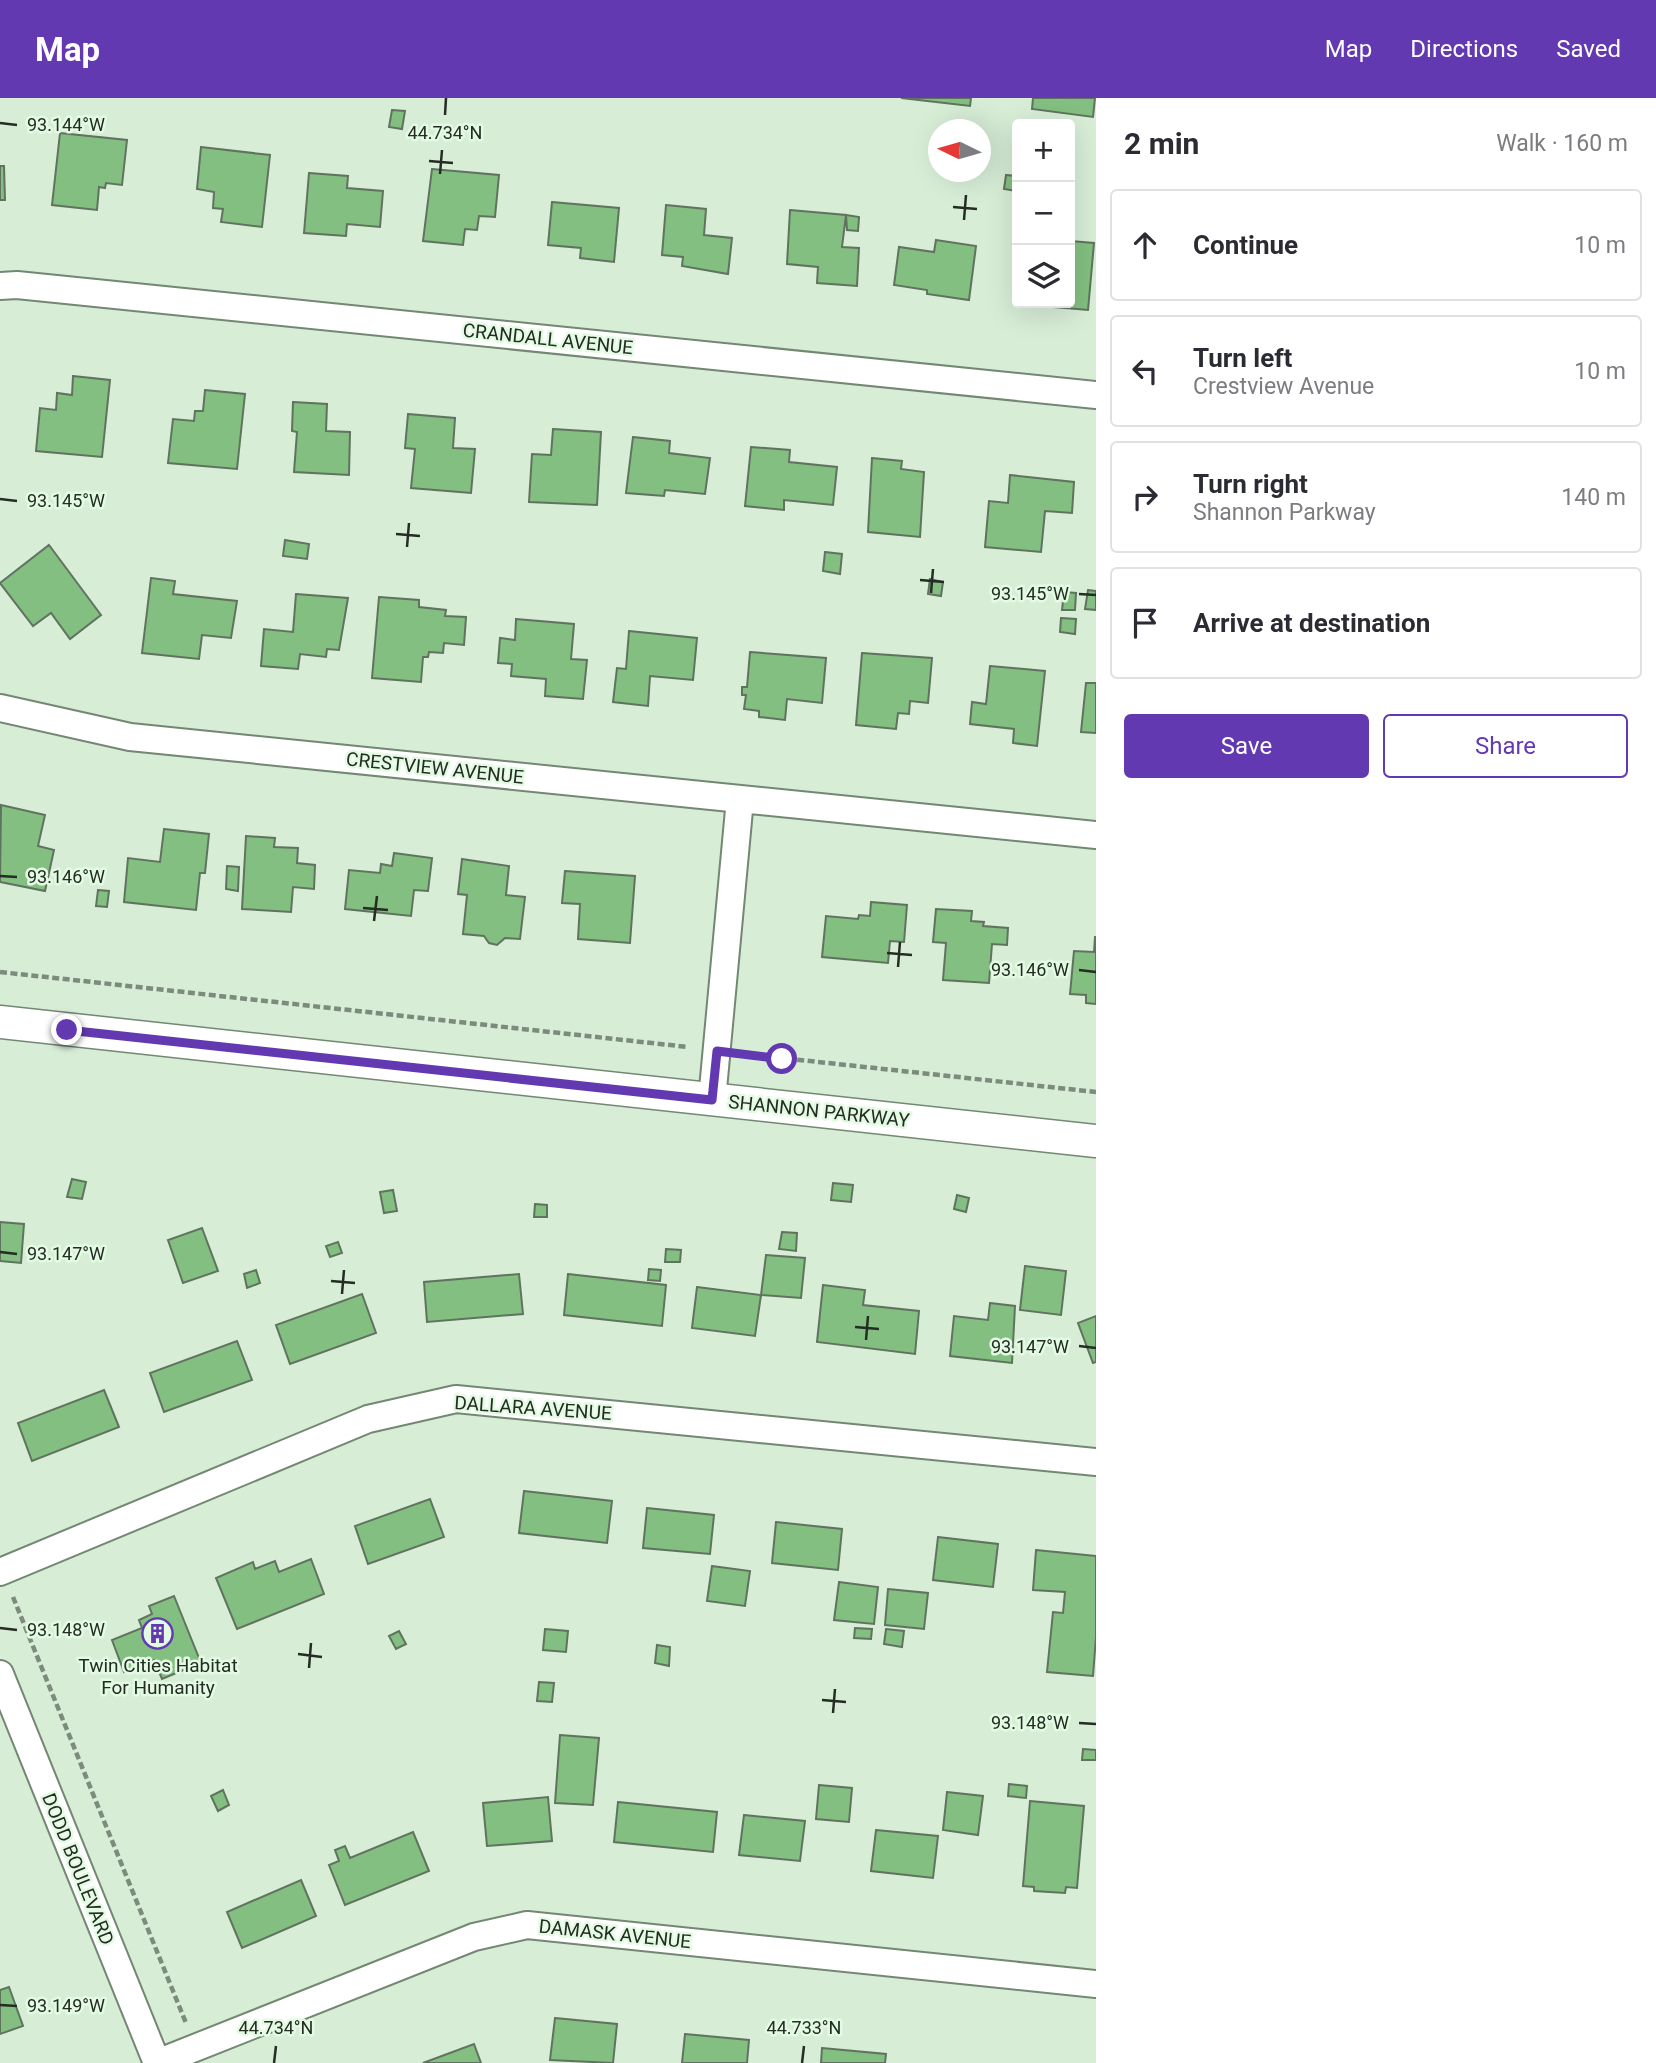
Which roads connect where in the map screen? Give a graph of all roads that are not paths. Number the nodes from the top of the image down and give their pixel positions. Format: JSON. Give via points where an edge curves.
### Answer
{"nodes":[{"id":1,"x":0,"y":286,"type":"edge"},
{"id":2,"x":1096,"y":394,"type":"edge"},
{"id":3,"x":0,"y":708,"type":"edge"},
{"id":4,"x":740,"y":799,"type":"junction"},
{"id":5,"x":1096,"y":835,"type":"edge"},
{"id":6,"x":0,"y":1022,"type":"edge"},
{"id":7,"x":712,"y":1100,"type":"junction"},
{"id":8,"x":1096,"y":1141,"type":"edge"},
{"id":9,"x":1096,"y":1462,"type":"edge"},
{"id":10,"x":1,"y":1571,"type":"edge"},
{"id":11,"x":0,"y":1674,"type":"edge"},
{"id":12,"x":1096,"y":1983,"type":"edge"},
{"id":13,"x":157,"y":2063,"type":"edge"}],
"edges":[{"from":1,"to":2,"type":"street","name":"CRANDALL AVENUE"},
{"from":3,"to":4,"type":"street","name":"CRESTVIEW AVENUE","via":[[130,737]]},
{"from":4,"to":5,"type":"street","name":"CRESTVIEW AVENUE"},
{"from":4,"to":7,"type":"street"},
{"from":6,"to":7,"type":"street","name":"SHANNON PARKWAY"},
{"from":7,"to":8,"type":"street","name":"SHANNON PARKWAY"},
{"from":9,"to":10,"type":"street","name":"DALLARA AVENUE","via":[[456,1399],[368,1419]]},
{"from":11,"to":13,"type":"street","name":"DODD BOULEVARD"},
{"from":12,"to":13,"type":"street","name":"DAMASK AVENUE","via":[[527,1925],[474,1937]]}]}
